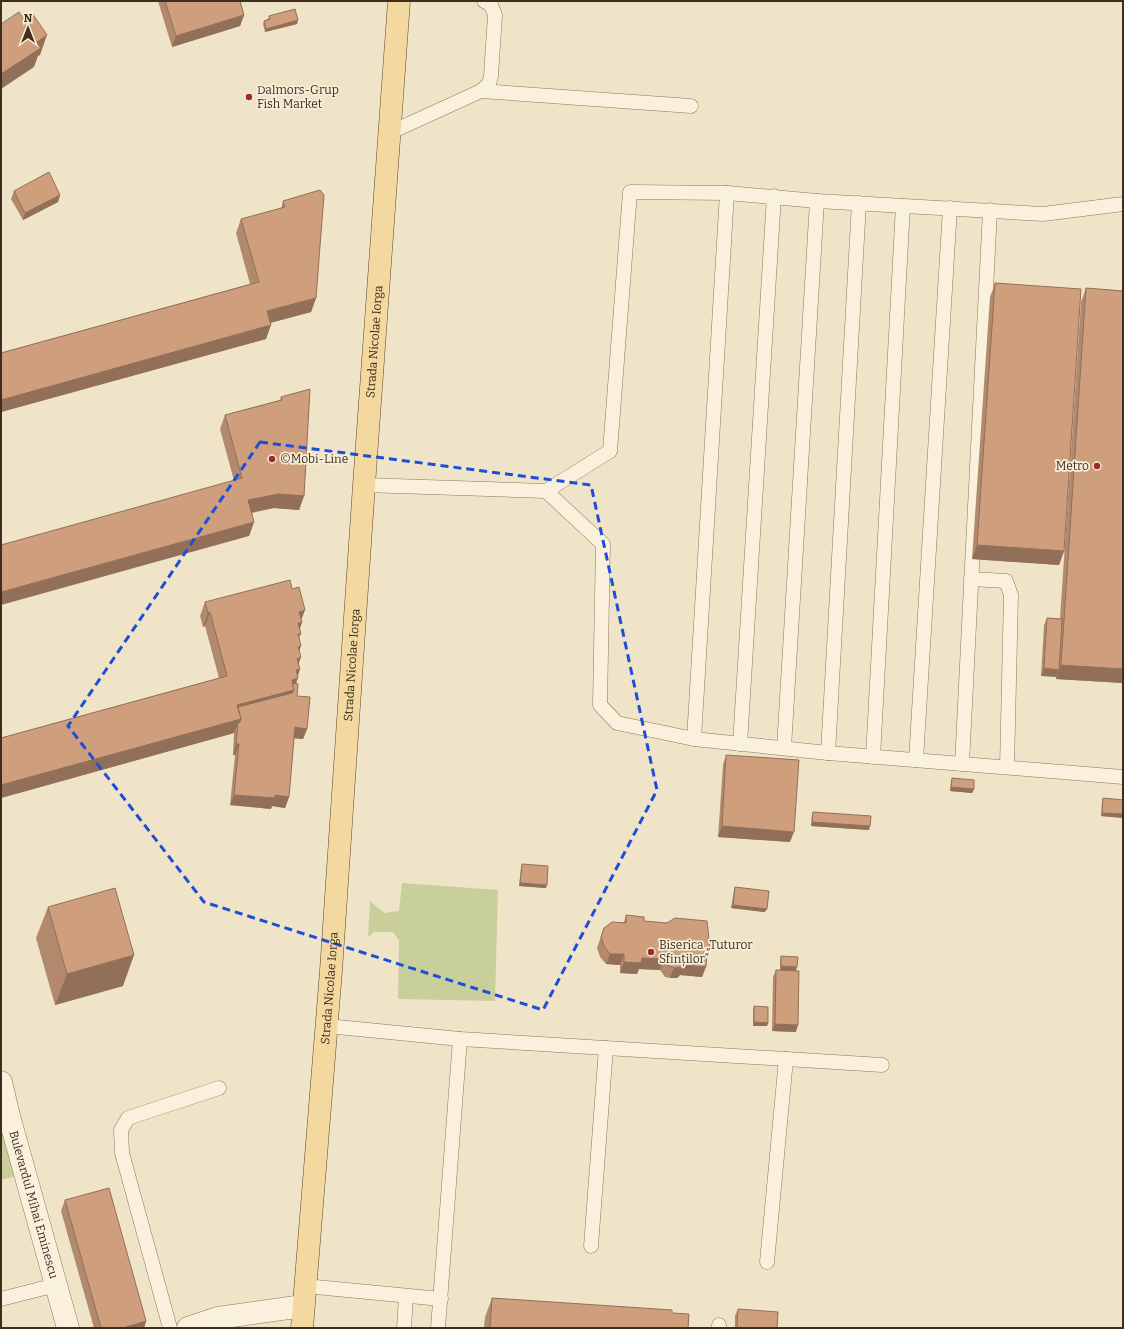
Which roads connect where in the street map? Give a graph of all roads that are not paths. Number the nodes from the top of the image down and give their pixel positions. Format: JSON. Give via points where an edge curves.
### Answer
{"nodes":[{"id":1,"x":399,"y":1,"type":"edge"},
{"id":2,"x":484,"y":1,"type":"edge"},
{"id":3,"x":481,"y":91,"type":"junction"},
{"id":4,"x":691,"y":106,"type":"dead end"},
{"id":5,"x":389,"y":133,"type":"junction"},
{"id":6,"x":727,"y":193,"type":"junction"},
{"id":7,"x":774,"y":196,"type":"junction"},
{"id":8,"x":817,"y":201,"type":"junction"},
{"id":9,"x":859,"y":203,"type":"junction"},
{"id":10,"x":1123,"y":204,"type":"edge"},
{"id":11,"x":903,"y":206,"type":"junction"},
{"id":12,"x":950,"y":208,"type":"junction"},
{"id":13,"x":990,"y":210,"type":"junction"},
{"id":14,"x":364,"y":485,"type":"junction"},
{"id":15,"x":546,"y":491,"type":"junction"},
{"id":16,"x":971,"y":579,"type":"junction"},
{"id":17,"x":694,"y":739,"type":"junction"},
{"id":18,"x":740,"y":744,"type":"junction"},
{"id":19,"x":784,"y":748,"type":"junction"},
{"id":20,"x":828,"y":753,"type":"junction"},
{"id":21,"x":873,"y":757,"type":"junction"},
{"id":22,"x":916,"y":760,"type":"junction"},
{"id":23,"x":962,"y":764,"type":"junction"},
{"id":24,"x":1007,"y":768,"type":"junction"},
{"id":25,"x":1123,"y":777,"type":"edge"},
{"id":26,"x":327,"y":1026,"type":"junction"},
{"id":27,"x":460,"y":1039,"type":"junction"},
{"id":28,"x":606,"y":1048,"type":"junction"},
{"id":29,"x":786,"y":1059,"type":"junction"},
{"id":30,"x":882,"y":1065,"type":"dead end"},
{"id":31,"x":1,"y":1082,"type":"edge"},
{"id":32,"x":219,"y":1088,"type":"dead end"},
{"id":33,"x":591,"y":1246,"type":"dead end"},
{"id":34,"x":767,"y":1262,"type":"dead end"},
{"id":35,"x":56,"y":1285,"type":"junction"},
{"id":36,"x":304,"y":1296,"type":"junction"},
{"id":37,"x":406,"y":1296,"type":"junction"},
{"id":38,"x":1,"y":1299,"type":"edge"},
{"id":39,"x":441,"y":1299,"type":"junction"},
{"id":40,"x":68,"y":1328,"type":"edge"},
{"id":41,"x":170,"y":1328,"type":"edge"},
{"id":42,"x":188,"y":1328,"type":"edge"},
{"id":43,"x":302,"y":1328,"type":"edge"},
{"id":44,"x":404,"y":1328,"type":"edge"},
{"id":45,"x":438,"y":1328,"type":"edge"}],
"edges":[{"from":1,"to":5,"type":"main road","name":"Strada Nicolae Iorga"},
{"from":2,"to":3,"type":"lane","via":[[491,5],[495,15],[491,76],[489,84]]},
{"from":3,"to":4,"type":"lane"},
{"from":3,"to":5,"type":"lane"},
{"from":5,"to":14,"type":"main road","name":"Strada Nicolae Iorga"},
{"from":6,"to":7,"type":"lane"},
{"from":6,"to":15,"type":"lane","via":[[630,192],[610,451]]},
{"from":6,"to":17,"type":"lane"},
{"from":7,"to":8,"type":"lane"},
{"from":7,"to":18,"type":"lane"},
{"from":8,"to":9,"type":"lane"},
{"from":8,"to":19,"type":"lane"},
{"from":9,"to":11,"type":"lane"},
{"from":9,"to":20,"type":"lane"},
{"from":10,"to":13,"type":"lane","via":[[1043,214]]},
{"from":11,"to":12,"type":"lane"},
{"from":11,"to":21,"type":"lane"},
{"from":12,"to":13,"type":"lane"},
{"from":12,"to":22,"type":"lane"},
{"from":13,"to":16,"type":"lane"},
{"from":14,"to":15,"type":"lane"},
{"from":14,"to":26,"type":"main road","name":"Strada Nicolae Iorga"},
{"from":15,"to":17,"type":"lane","via":[[603,544],[600,705],[618,723]]},
{"from":16,"to":23,"type":"lane"},
{"from":16,"to":24,"type":"lane","via":[[1006,581],[1011,594]]},
{"from":17,"to":18,"type":"lane"},
{"from":18,"to":19,"type":"lane"},
{"from":19,"to":20,"type":"lane"},
{"from":20,"to":21,"type":"lane"},
{"from":21,"to":22,"type":"lane"},
{"from":22,"to":23,"type":"lane"},
{"from":23,"to":24,"type":"lane"},
{"from":24,"to":25,"type":"lane"},
{"from":26,"to":27,"type":"lane"},
{"from":26,"to":36,"type":"main road","name":"Strada Nicolae Iorga"},
{"from":27,"to":28,"type":"lane"},
{"from":27,"to":39,"type":"lane"},
{"from":28,"to":29,"type":"lane"},
{"from":28,"to":33,"type":"lane"},
{"from":29,"to":30,"type":"lane"},
{"from":29,"to":34,"type":"lane"},
{"from":31,"to":35,"type":"street","name":"Bulevardul Mihai Eminescu"},
{"from":32,"to":41,"type":"lane","via":[[128,1118],[121,1130],[122,1153]]},
{"from":35,"to":38,"type":"lane"},
{"from":35,"to":40,"type":"street","name":"Bulevardul Mihai Eminescu"},
{"from":36,"to":37,"type":"lane"},
{"from":36,"to":42,"type":"street"},
{"from":36,"to":43,"type":"main road","name":"Strada Nicolae Iorga"},
{"from":37,"to":39,"type":"lane"},
{"from":37,"to":44,"type":"lane"},
{"from":39,"to":45,"type":"lane"}]}
